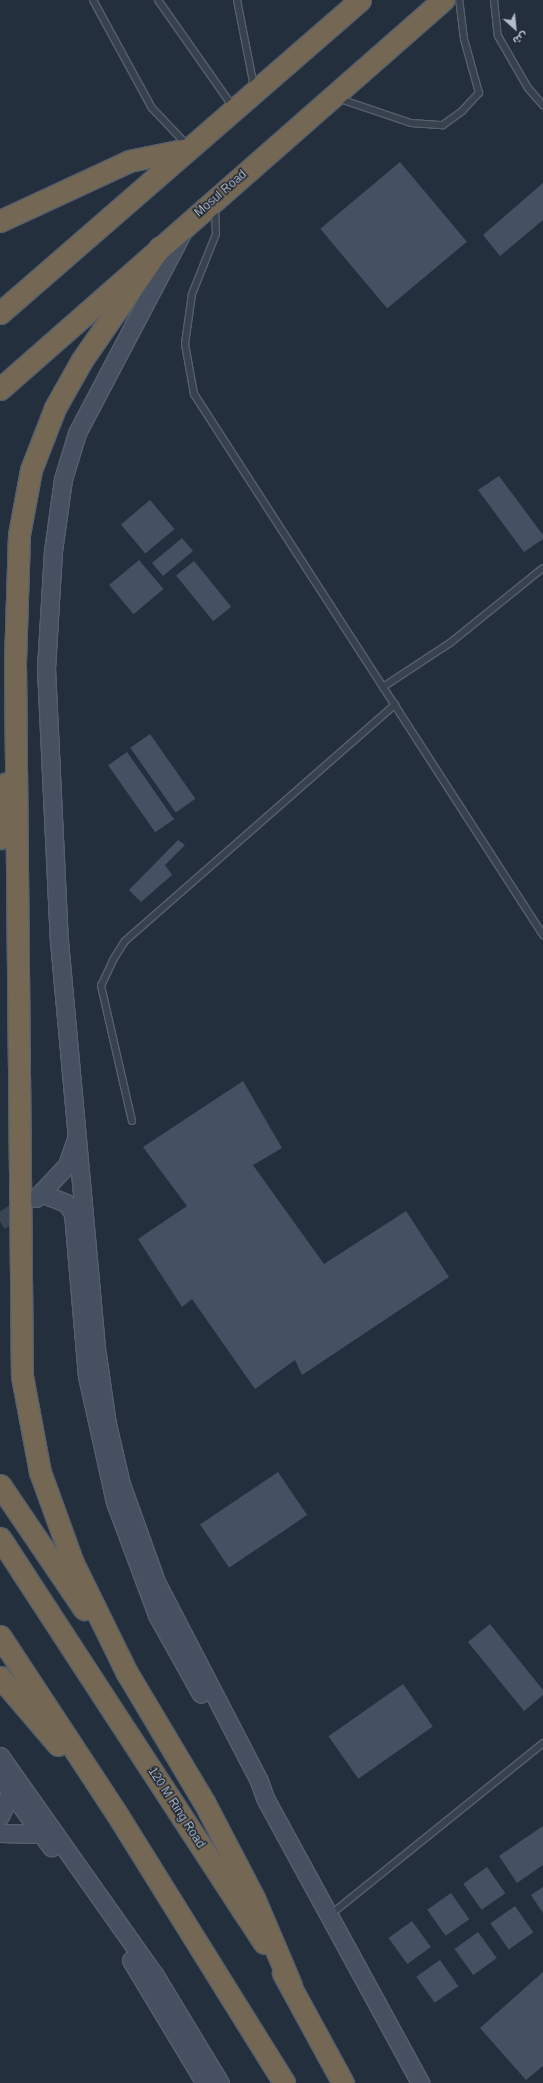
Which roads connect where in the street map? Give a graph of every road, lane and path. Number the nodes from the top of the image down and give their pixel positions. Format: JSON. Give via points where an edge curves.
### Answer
{"nodes":[{"id":1,"x":94,"y":0,"type":"edge"},
{"id":2,"x":158,"y":0,"type":"edge"},
{"id":3,"x":238,"y":0,"type":"edge"},
{"id":4,"x":360,"y":0,"type":"edge"},
{"id":5,"x":443,"y":0,"type":"edge"},
{"id":6,"x":459,"y":0,"type":"edge"},
{"id":7,"x":494,"y":0,"type":"edge"},
{"id":8,"x":255,"y":90,"type":"junction"},
{"id":9,"x":332,"y":96,"type":"junction"},
{"id":10,"x":543,"y":105,"type":"edge"},
{"id":11,"x":233,"y":108,"type":"junction"},
{"id":12,"x":186,"y":148,"type":"junction"},
{"id":13,"x":214,"y":199,"type":"junction"},
{"id":14,"x":27,"y":210,"type":"junction"},
{"id":15,"x":0,"y":217,"type":"edge"},
{"id":16,"x":0,"y":221,"type":"edge"},
{"id":17,"x":187,"y":223,"type":"junction"},
{"id":18,"x":160,"y":247,"type":"junction"},
{"id":19,"x":0,"y":312,"type":"edge"},
{"id":20,"x":0,"y":389,"type":"edge"},
{"id":21,"x":543,"y":568,"type":"edge"},
{"id":22,"x":15,"y":663,"type":"junction"},
{"id":23,"x":383,"y":688,"type":"junction"},
{"id":24,"x":395,"y":705,"type":"junction"},
{"id":25,"x":0,"y":838,"type":"edge"},
{"id":26,"x":543,"y":935,"type":"edge"},
{"id":27,"x":132,"y":1122,"type":"dead end"},
{"id":28,"x":76,"y":1139,"type":"junction"},
{"id":29,"x":0,"y":1485,"type":"edge"},
{"id":30,"x":0,"y":1538,"type":"edge"},
{"id":31,"x":0,"y":1636,"type":"edge"},
{"id":32,"x":127,"y":1672,"type":"junction"},
{"id":33,"x":0,"y":1677,"type":"edge"},
{"id":34,"x":543,"y":1743,"type":"edge"},
{"id":35,"x":0,"y":1756,"type":"edge"},
{"id":36,"x":0,"y":1777,"type":"edge"},
{"id":37,"x":10,"y":1791,"type":"junction"},
{"id":38,"x":266,"y":1800,"type":"junction"},
{"id":39,"x":115,"y":1811,"type":"junction"},
{"id":40,"x":0,"y":1816,"type":"edge"},
{"id":41,"x":0,"y":1833,"type":"edge"},
{"id":42,"x":42,"y":1834,"type":"junction"},
{"id":43,"x":329,"y":1916,"type":"junction"},
{"id":44,"x":291,"y":1985,"type":"junction"},
{"id":45,"x":205,"y":2083,"type":"edge"},
{"id":46,"x":220,"y":2083,"type":"edge"},
{"id":47,"x":284,"y":2083,"type":"edge"},
{"id":48,"x":343,"y":2083,"type":"edge"},
{"id":49,"x":420,"y":2083,"type":"edge"}],
"edges":[{"from":1,"to":12,"type":"lane","via":[[152,108]]},
{"from":2,"to":11,"type":"lane"},
{"from":3,"to":8,"type":"lane"},
{"from":4,"to":8,"type":"highway"},
{"from":5,"to":9,"type":"highway","name":"Mosul Road"},
{"from":6,"to":9,"type":"lane","via":[[464,39],[479,93],[462,111],[443,124],[411,123]]},
{"from":7,"to":10,"type":"lane","via":[[498,36],[528,88]]},
{"from":8,"to":11,"type":"highway"},
{"from":9,"to":13,"type":"highway","name":"Mosul Road"},
{"from":11,"to":12,"type":"highway"},
{"from":12,"to":14,"type":"highway","via":[[129,161]]},
{"from":12,"to":19,"type":"highway"},
{"from":13,"to":17,"type":"highway","name":"Mosul Road"},
{"from":13,"to":23,"type":"lane","via":[[216,234],[192,294],[185,344],[194,394]]},
{"from":14,"to":15,"type":"street"},
{"from":14,"to":16,"type":"highway"},
{"from":17,"to":18,"type":"highway","name":"Mosul Road"},
{"from":17,"to":28,"type":"street","via":[[77,433],[56,517],[46,668],[59,941]]},
{"from":18,"to":20,"type":"highway","name":"Mosul Road"},
{"from":18,"to":22,"type":"highway","via":[[82,360],[40,442],[31,470],[19,535]]},
{"from":21,"to":23,"type":"lane","via":[[450,643]]},
{"from":22,"to":25,"type":"highway"},
{"from":22,"to":32,"type":"highway","via":[[22,1376],[40,1472],[60,1530]]},
{"from":23,"to":24,"type":"lane"},
{"from":24,"to":26,"type":"lane"},
{"from":24,"to":27,"type":"lane","via":[[125,941],[112,960],[100,986]]},
{"from":28,"to":38,"type":"street","via":[[82,1168],[101,1388],[122,1484],[169,1610],[259,1781]]},
{"from":28,"to":38,"type":"street","via":[[67,1165],[39,1196],[66,1203],[73,1213],[89,1393],[107,1476],[132,1554],[181,1662],[255,1788]]},
{"from":29,"to":32,"type":"highway"},
{"from":30,"to":44,"type":"highway","name":"120 M Ring Road"},
{"from":31,"to":39,"type":"highway"},
{"from":32,"to":44,"type":"highway","via":[[251,1891]]},
{"from":33,"to":39,"type":"highway"},
{"from":34,"to":43,"type":"lane"},
{"from":35,"to":46,"type":"street","via":[[154,1974]]},
{"from":36,"to":37,"type":"street"},
{"from":37,"to":40,"type":"street"},
{"from":37,"to":42,"type":"street"},
{"from":38,"to":43,"type":"street"},
{"from":39,"to":47,"type":"highway"},
{"from":41,"to":42,"type":"street"},
{"from":42,"to":45,"type":"street","via":[[144,1980]]},
{"from":43,"to":49,"type":"street"},
{"from":44,"to":48,"type":"highway","name":"120 M Ring Road"}]}
